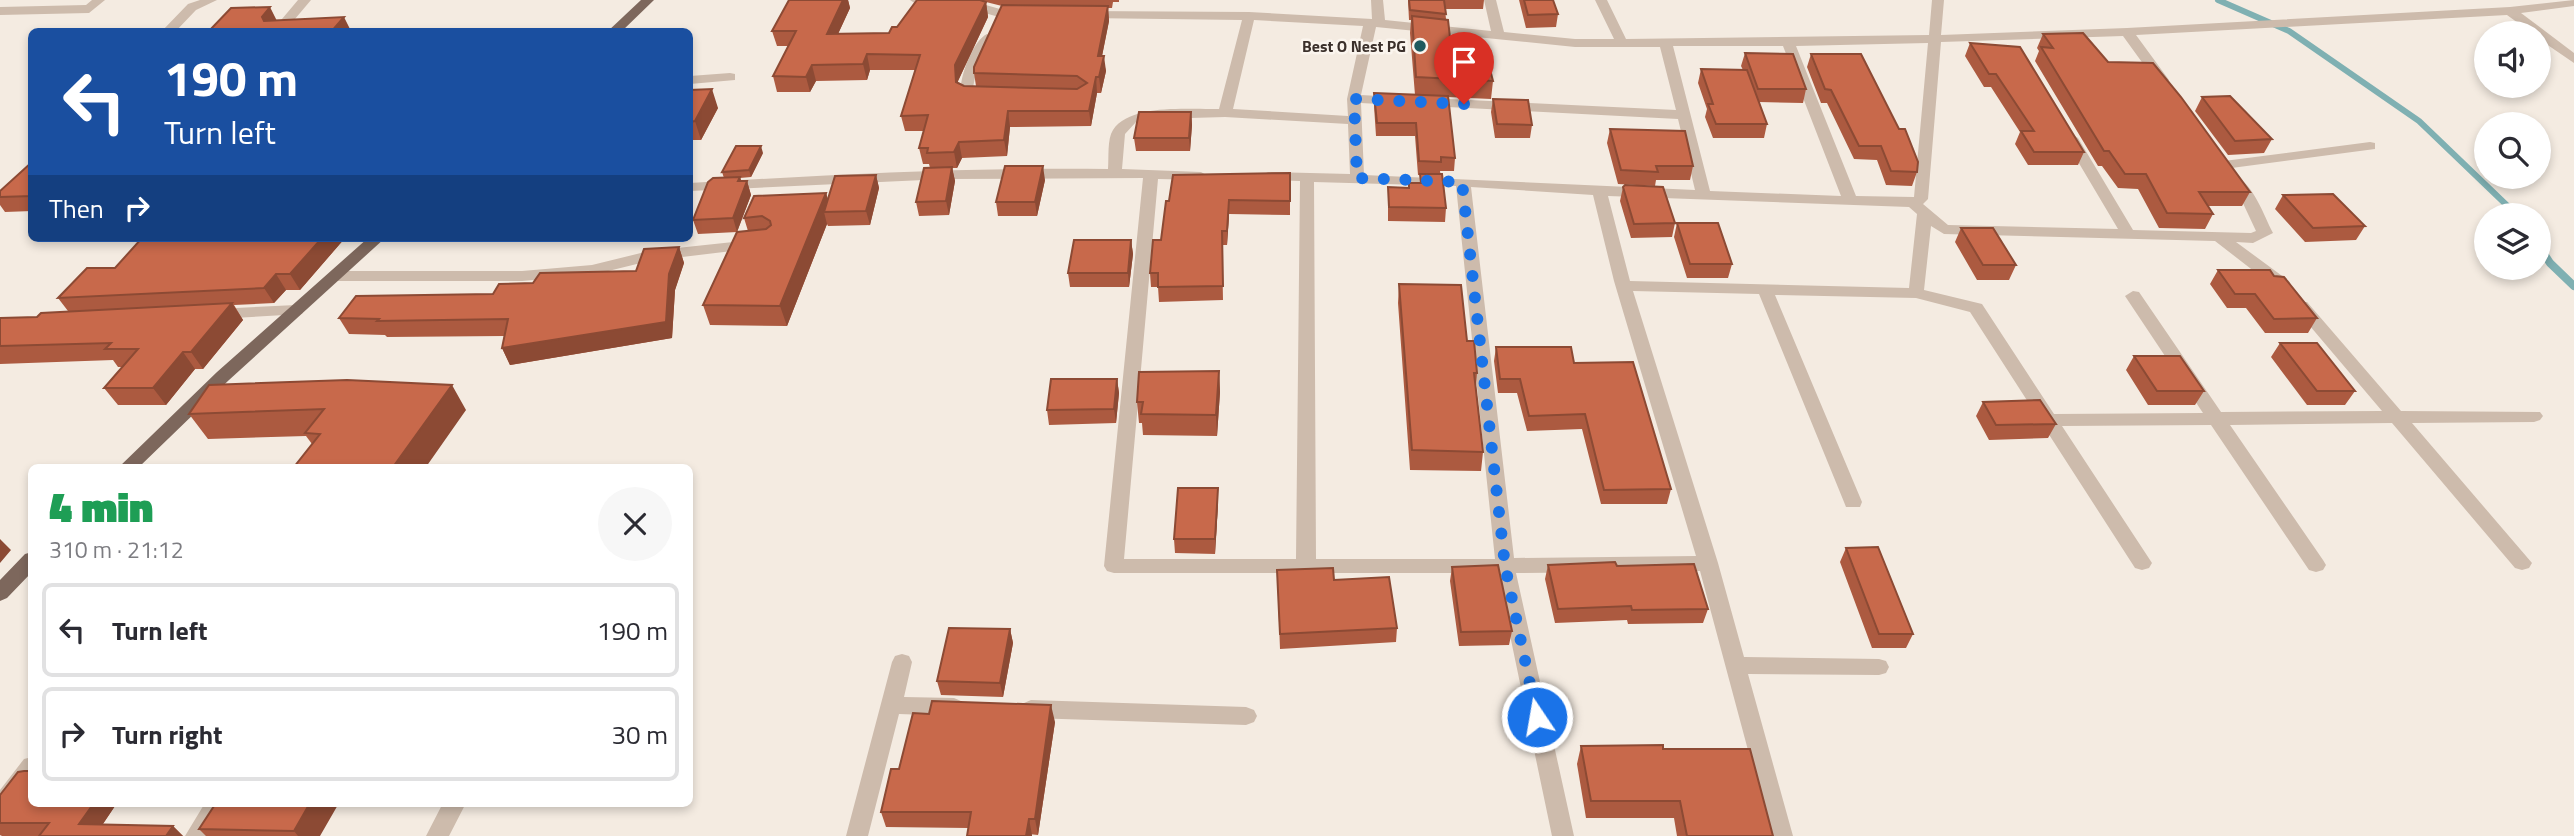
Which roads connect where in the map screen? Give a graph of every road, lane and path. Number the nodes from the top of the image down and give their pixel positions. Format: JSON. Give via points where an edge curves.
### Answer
{"nodes":[{"id":1,"x":99,"y":0,"type":"edge"},
{"id":2,"x":211,"y":0,"type":"edge"},
{"id":3,"x":305,"y":0,"type":"edge"},
{"id":4,"x":648,"y":0,"type":"edge"},
{"id":5,"x":916,"y":0,"type":"edge"},
{"id":6,"x":1377,"y":0,"type":"edge"},
{"id":7,"x":1490,"y":0,"type":"edge"},
{"id":8,"x":1601,"y":0,"type":"edge"},
{"id":9,"x":1938,"y":0,"type":"edge"},
{"id":10,"x":963,"y":1,"type":"edge"},
{"id":11,"x":2574,"y":2,"type":"edge"},
{"id":12,"x":0,"y":11,"type":"edge"},
{"id":13,"x":2510,"y":11,"type":"junction"},
{"id":14,"x":999,"y":13,"type":"junction"},
{"id":15,"x":1041,"y":13,"type":"edge"},
{"id":16,"x":1069,"y":13,"type":"edge"},
{"id":17,"x":1249,"y":16,"type":"junction"},
{"id":18,"x":1374,"y":23,"type":"junction"},
{"id":19,"x":171,"y":28,"type":"edge"},
{"id":20,"x":280,"y":28,"type":"edge"},
{"id":21,"x":616,"y":28,"type":"edge"},
{"id":22,"x":2127,"y":32,"type":"junction"},
{"id":23,"x":1498,"y":35,"type":"junction"},
{"id":24,"x":1936,"y":40,"type":"junction"},
{"id":25,"x":1620,"y":41,"type":"junction"},
{"id":26,"x":1788,"y":41,"type":"junction"},
{"id":27,"x":1665,"y":42,"type":"junction"},
{"id":28,"x":2574,"y":59,"type":"edge"},
{"id":29,"x":730,"y":77,"type":"dead end"},
{"id":30,"x":693,"y":80,"type":"edge"},
{"id":31,"x":2168,"y":88,"type":"edge"},
{"id":32,"x":1000,"y":97,"type":"edge"},
{"id":33,"x":1354,"y":99,"type":"junction"},
{"id":34,"x":1225,"y":113,"type":"junction"},
{"id":35,"x":1684,"y":115,"type":"junction"},
{"id":36,"x":1353,"y":120,"type":"junction"},
{"id":37,"x":2067,"y":130,"type":"edge"},
{"id":38,"x":2370,"y":146,"type":"dead end"},
{"id":39,"x":1115,"y":172,"type":"junction"},
{"id":40,"x":1151,"y":173,"type":"junction"},
{"id":41,"x":1213,"y":176,"type":"edge"},
{"id":42,"x":1253,"y":176,"type":"edge"},
{"id":43,"x":1307,"y":176,"type":"junction"},
{"id":44,"x":1357,"y":178,"type":"junction"},
{"id":45,"x":1462,"y":182,"type":"junction"},
{"id":46,"x":693,"y":187,"type":"edge"},
{"id":47,"x":1599,"y":191,"type":"junction"},
{"id":48,"x":1704,"y":196,"type":"junction"},
{"id":49,"x":1850,"y":201,"type":"junction"},
{"id":50,"x":1919,"y":208,"type":"junction"},
{"id":51,"x":2128,"y":234,"type":"junction"},
{"id":52,"x":2219,"y":237,"type":"junction"},
{"id":53,"x":373,"y":242,"type":"edge"},
{"id":54,"x":767,"y":243,"type":"edge"},
{"id":55,"x":335,"y":276,"type":"junction"},
{"id":56,"x":1624,"y":286,"type":"junction"},
{"id":57,"x":1765,"y":289,"type":"junction"},
{"id":58,"x":1916,"y":293,"type":"junction"},
{"id":59,"x":2133,"y":296,"type":"dead end"},
{"id":60,"x":296,"y":310,"type":"junction"},
{"id":61,"x":204,"y":314,"type":"edge"},
{"id":62,"x":2534,"y":416,"type":"dead end"},
{"id":63,"x":2396,"y":417,"type":"junction"},
{"id":64,"x":2216,"y":418,"type":"junction"},
{"id":65,"x":2049,"y":420,"type":"junction"},
{"id":66,"x":131,"y":464,"type":"edge"},
{"id":67,"x":1853,"y":502,"type":"dead end"},
{"id":68,"x":28,"y":563,"type":"edge"},
{"id":69,"x":1708,"y":563,"type":"junction"},
{"id":70,"x":2142,"y":563,"type":"dead end"},
{"id":71,"x":2522,"y":564,"type":"dead end"},
{"id":72,"x":2316,"y":565,"type":"dead end"},
{"id":73,"x":1306,"y":566,"type":"junction"},
{"id":74,"x":1505,"y":566,"type":"junction"},
{"id":75,"x":0,"y":593,"type":"edge"},
{"id":76,"x":902,"y":662,"type":"dead end"},
{"id":77,"x":1735,"y":665,"type":"junction"},
{"id":78,"x":1879,"y":667,"type":"dead end"},
{"id":79,"x":891,"y":705,"type":"junction"},
{"id":80,"x":973,"y":707,"type":"edge"},
{"id":81,"x":1014,"y":709,"type":"edge"},
{"id":82,"x":1246,"y":716,"type":"dead end"},
{"id":83,"x":28,"y":771,"type":"edge"},
{"id":84,"x":0,"y":807,"type":"edge"},
{"id":85,"x":215,"y":807,"type":"edge"},
{"id":86,"x":453,"y":807,"type":"edge"},
{"id":87,"x":196,"y":836,"type":"edge"},
{"id":88,"x":437,"y":836,"type":"edge"},
{"id":89,"x":857,"y":836,"type":"edge"},
{"id":90,"x":1563,"y":836,"type":"edge"},
{"id":91,"x":1782,"y":836,"type":"edge"}],
"edges":[{"from":1,"to":12,"type":"street","via":[[89,9]]},
{"from":2,"to":19,"type":"street","via":[[192,7]]},
{"from":3,"to":20,"type":"street"},
{"from":4,"to":21,"type":"main road"},
{"from":5,"to":10,"type":"street"},
{"from":6,"to":18,"type":"street"},
{"from":7,"to":23,"type":"street"},
{"from":8,"to":25,"type":"street"},
{"from":9,"to":24,"type":"street"},
{"from":10,"to":14,"type":"street"},
{"from":11,"to":13,"type":"street"},
{"from":13,"to":22,"type":"street"},
{"from":13,"to":28,"type":"street"},
{"from":14,"to":15,"type":"street"},
{"from":14,"to":32,"type":"street","via":[[965,93]]},
{"from":16,"to":17,"type":"street"},
{"from":17,"to":18,"type":"street"},
{"from":17,"to":34,"type":"street"},
{"from":18,"to":23,"type":"street"},
{"from":18,"to":33,"type":"street"},
{"from":22,"to":24,"type":"street","via":[[2015,43]]},
{"from":22,"to":31,"type":"street"},
{"from":23,"to":25,"type":"street","via":[[1575,43]]},
{"from":24,"to":26,"type":"street"},
{"from":24,"to":50,"type":"street"},
{"from":25,"to":27,"type":"street"},
{"from":26,"to":27,"type":"street"},
{"from":26,"to":49,"type":"street"},
{"from":27,"to":35,"type":"street"},
{"from":29,"to":30,"type":"street"},
{"from":33,"to":35,"type":"street"},
{"from":33,"to":36,"type":"street"},
{"from":34,"to":36,"type":"street"},
{"from":34,"to":39,"type":"street","via":[[1132,119],[1118,133]]},
{"from":35,"to":48,"type":"street"},
{"from":36,"to":44,"type":"street"},
{"from":37,"to":51,"type":"street"},
{"from":38,"to":52,"type":"street","via":[[2220,160],[2248,198],[2265,233],[2253,238]]},
{"from":39,"to":40,"type":"street"},
{"from":39,"to":46,"type":"street","via":[[982,173]]},
{"from":40,"to":41,"type":"street"},
{"from":40,"to":73,"type":"street","via":[[1114,566]]},
{"from":42,"to":43,"type":"street"},
{"from":43,"to":44,"type":"street"},
{"from":43,"to":73,"type":"street"},
{"from":44,"to":45,"type":"street"},
{"from":45,"to":47,"type":"street"},
{"from":45,"to":74,"type":"street"},
{"from":47,"to":48,"type":"street"},
{"from":47,"to":56,"type":"street"},
{"from":48,"to":49,"type":"street"},
{"from":49,"to":50,"type":"street"},
{"from":50,"to":51,"type":"street","via":[[1944,229]]},
{"from":50,"to":58,"type":"street"},
{"from":51,"to":52,"type":"street"},
{"from":52,"to":63,"type":"street","via":[[2283,285]]},
{"from":53,"to":55,"type":"main road"},
{"from":54,"to":55,"type":"street","via":[[522,276]]},
{"from":55,"to":60,"type":"main road"},
{"from":56,"to":57,"type":"street"},
{"from":56,"to":69,"type":"street"},
{"from":57,"to":58,"type":"street"},
{"from":57,"to":67,"type":"street"},
{"from":58,"to":65,"type":"street","via":[[1976,308]]},
{"from":59,"to":64,"type":"street"},
{"from":60,"to":61,"type":"street"},
{"from":60,"to":66,"type":"main road"},
{"from":62,"to":63,"type":"street"},
{"from":63,"to":64,"type":"street"},
{"from":63,"to":71,"type":"street"},
{"from":64,"to":65,"type":"street"},
{"from":64,"to":72,"type":"street"},
{"from":65,"to":70,"type":"street"},
{"from":68,"to":75,"type":"main road"},
{"from":69,"to":74,"type":"street"},
{"from":69,"to":77,"type":"street"},
{"from":73,"to":74,"type":"street"},
{"from":74,"to":90,"type":"street"},
{"from":76,"to":79,"type":"street"},
{"from":77,"to":78,"type":"street"},
{"from":77,"to":91,"type":"street"},
{"from":79,"to":80,"type":"street"},
{"from":79,"to":89,"type":"street"},
{"from":81,"to":82,"type":"street"},
{"from":83,"to":84,"type":"street"},
{"from":85,"to":87,"type":"street"},
{"from":86,"to":88,"type":"street"}]}
